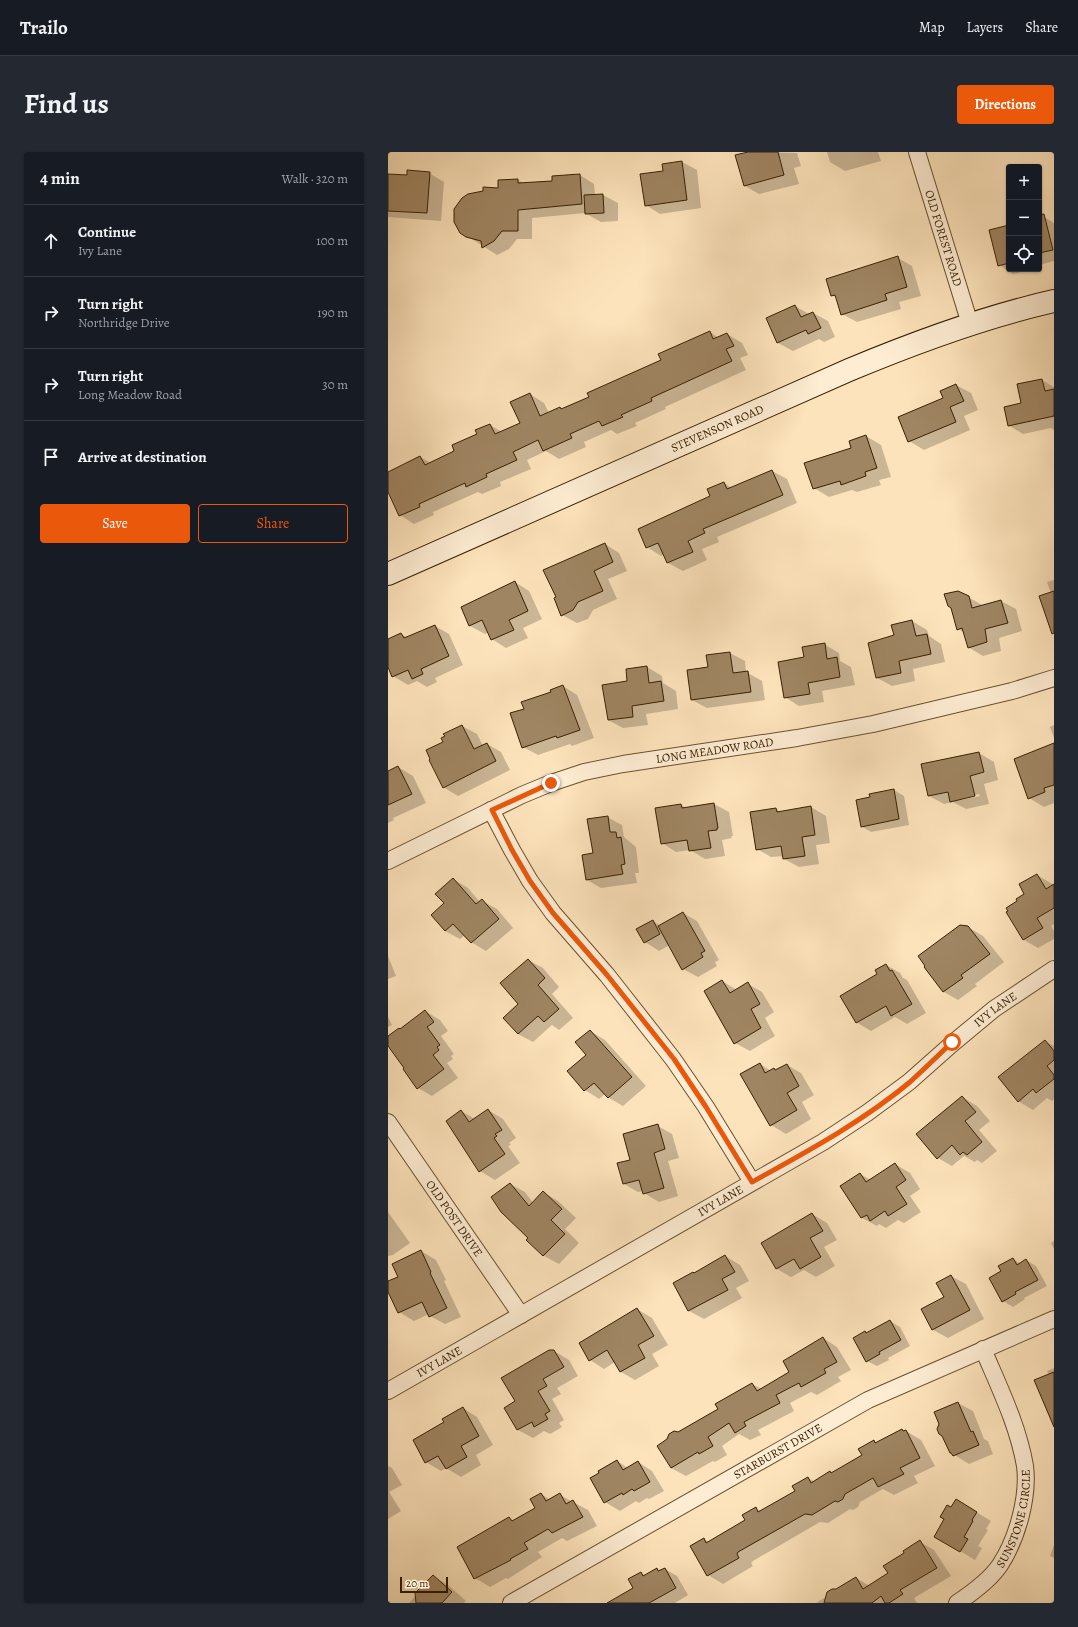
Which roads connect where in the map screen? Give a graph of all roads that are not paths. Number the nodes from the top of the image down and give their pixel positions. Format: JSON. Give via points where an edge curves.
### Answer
{"nodes":[{"id":1,"x":917,"y":152,"type":"edge"},
{"id":2,"x":1054,"y":301,"type":"edge"},
{"id":3,"x":970,"y":324,"type":"junction"},
{"id":4,"x":388,"y":574,"type":"edge"},
{"id":5,"x":1054,"y":678,"type":"edge"},
{"id":6,"x":492,"y":810,"type":"junction"},
{"id":7,"x":388,"y":861,"type":"edge"},
{"id":8,"x":1054,"y":969,"type":"edge"},
{"id":9,"x":388,"y":1122,"type":"edge"},
{"id":10,"x":752,"y":1182,"type":"junction"},
{"id":11,"x":521,"y":1314,"type":"junction"},
{"id":12,"x":1054,"y":1319,"type":"edge"},
{"id":13,"x":983,"y":1349,"type":"junction"},
{"id":14,"x":388,"y":1391,"type":"edge"},
{"id":15,"x":511,"y":1603,"type":"edge"},
{"id":16,"x":957,"y":1603,"type":"edge"}],
"edges":[{"from":1,"to":3,"type":"street","name":"OLD FOREST ROAD"},
{"from":2,"to":3,"type":"main road","name":"STEVENSON ROAD"},
{"from":3,"to":4,"type":"main road","name":"STEVENSON ROAD","via":[[919,341],[849,370]]},
{"from":5,"to":6,"type":"street","name":"LONG MEADOW ROAD","via":[[1012,691],[873,724],[584,772],[551,783]]},
{"from":6,"to":7,"type":"street","name":"LONG MEADOW ROAD"},
{"from":6,"to":10,"type":"street","via":[[530,881],[553,913],[607,975],[674,1059]]},
{"from":8,"to":10,"type":"street","name":"IVY LANE","via":[[994,1009],[952,1042],[909,1082],[867,1113],[823,1142]]},
{"from":9,"to":11,"type":"street","name":"OLD POST DRIVE"},
{"from":10,"to":11,"type":"street","name":"IVY LANE"},
{"from":11,"to":14,"type":"street","name":"IVY LANE"},
{"from":12,"to":13,"type":"street","name":"STARBURST DRIVE"},
{"from":13,"to":15,"type":"street","name":"STARBURST DRIVE","via":[[868,1400]]},
{"from":13,"to":16,"type":"street","name":"SUNSTONE CIRCLE","via":[[1016,1431],[1025,1467],[1024,1496],[1020,1520],[1000,1565],[982,1584]]}]}
